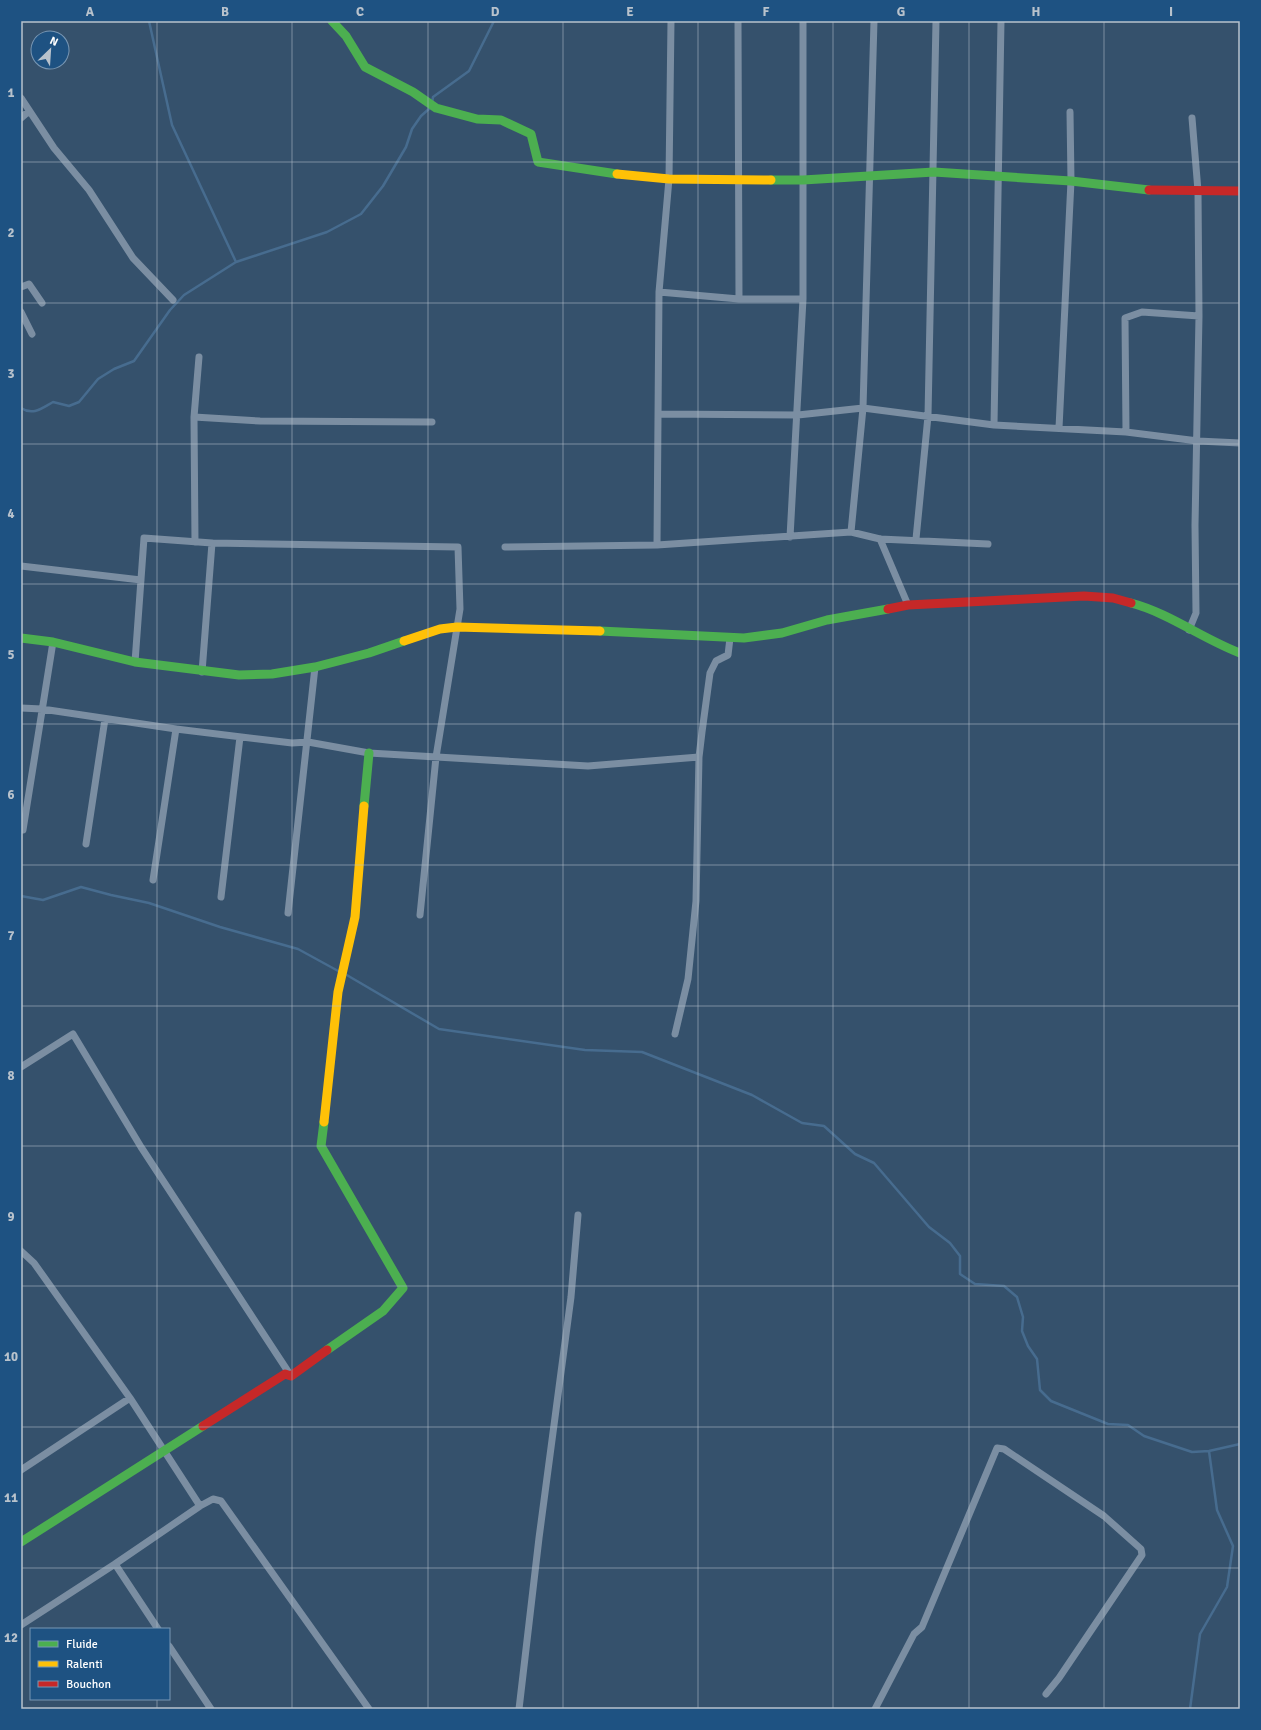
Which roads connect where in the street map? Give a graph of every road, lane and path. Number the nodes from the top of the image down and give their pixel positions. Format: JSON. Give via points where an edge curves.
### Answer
{"nodes":[{"id":1,"x":332,"y":21,"type":"edge"},
{"id":2,"x":671,"y":21,"type":"edge"},
{"id":3,"x":738,"y":21,"type":"edge"},
{"id":4,"x":803,"y":21,"type":"edge"},
{"id":5,"x":874,"y":21,"type":"edge"},
{"id":6,"x":936,"y":21,"type":"edge"},
{"id":7,"x":1001,"y":21,"type":"edge"},
{"id":8,"x":21,"y":98,"type":"edge"},
{"id":9,"x":29,"y":111,"type":"junction"},
{"id":10,"x":1070,"y":112,"type":"dead end"},
{"id":11,"x":21,"y":118,"type":"edge"},
{"id":12,"x":1192,"y":118,"type":"dead end"},
{"id":13,"x":934,"y":172,"type":"junction"},
{"id":14,"x":868,"y":177,"type":"junction"},
{"id":15,"x":998,"y":177,"type":"junction"},
{"id":16,"x":669,"y":179,"type":"junction"},
{"id":17,"x":738,"y":180,"type":"junction"},
{"id":18,"x":803,"y":180,"type":"junction"},
{"id":19,"x":1071,"y":181,"type":"junction"},
{"id":20,"x":1198,"y":191,"type":"junction"},
{"id":21,"x":1240,"y":191,"type":"edge"},
{"id":22,"x":21,"y":287,"type":"edge"},
{"id":23,"x":659,"y":292,"type":"junction"},
{"id":24,"x":739,"y":299,"type":"junction"},
{"id":25,"x":803,"y":299,"type":"junction"},
{"id":26,"x":173,"y":300,"type":"dead end"},
{"id":27,"x":42,"y":303,"type":"dead end"},
{"id":28,"x":21,"y":312,"type":"edge"},
{"id":29,"x":1199,"y":316,"type":"junction"},
{"id":30,"x":32,"y":334,"type":"dead end"},
{"id":31,"x":199,"y":357,"type":"dead end"},
{"id":32,"x":863,"y":408,"type":"junction"},
{"id":33,"x":658,"y":414,"type":"junction"},
{"id":34,"x":798,"y":415,"type":"junction"},
{"id":35,"x":928,"y":416,"type":"junction"},
{"id":36,"x":194,"y":417,"type":"junction"},
{"id":37,"x":432,"y":422,"type":"dead end"},
{"id":38,"x":994,"y":425,"type":"junction"},
{"id":39,"x":1059,"y":428,"type":"junction"},
{"id":40,"x":1126,"y":432,"type":"junction"},
{"id":41,"x":1198,"y":441,"type":"junction"},
{"id":42,"x":1240,"y":443,"type":"edge"},
{"id":43,"x":851,"y":532,"type":"junction"},
{"id":44,"x":790,"y":537,"type":"junction"},
{"id":45,"x":880,"y":539,"type":"junction"},
{"id":46,"x":916,"y":539,"type":"junction"},
{"id":47,"x":195,"y":542,"type":"junction"},
{"id":48,"x":212,"y":543,"type":"junction"},
{"id":49,"x":988,"y":544,"type":"dead end"},
{"id":50,"x":657,"y":545,"type":"junction"},
{"id":51,"x":505,"y":547,"type":"dead end"},
{"id":52,"x":21,"y":566,"type":"edge"},
{"id":53,"x":141,"y":580,"type":"junction"},
{"id":54,"x":908,"y":604,"type":"junction"},
{"id":55,"x":457,"y":627,"type":"junction"},
{"id":56,"x":1189,"y":630,"type":"junction"},
{"id":57,"x":21,"y":638,"type":"edge"},
{"id":58,"x":730,"y":638,"type":"junction"},
{"id":59,"x":53,"y":642,"type":"junction"},
{"id":60,"x":1240,"y":653,"type":"edge"},
{"id":61,"x":135,"y":662,"type":"junction"},
{"id":62,"x":315,"y":667,"type":"junction"},
{"id":63,"x":202,"y":672,"type":"junction"},
{"id":64,"x":21,"y":708,"type":"edge"},
{"id":65,"x":42,"y":709,"type":"junction"},
{"id":66,"x":105,"y":719,"type":"junction"},
{"id":67,"x":176,"y":729,"type":"junction"},
{"id":68,"x":240,"y":737,"type":"junction"},
{"id":69,"x":308,"y":742,"type":"junction"},
{"id":70,"x":369,"y":753,"type":"junction"},
{"id":71,"x":436,"y":757,"type":"junction"},
{"id":72,"x":699,"y":757,"type":"junction"},
{"id":73,"x":23,"y":830,"type":"dead end"},
{"id":74,"x":86,"y":844,"type":"dead end"},
{"id":75,"x":153,"y":880,"type":"dead end"},
{"id":76,"x":221,"y":897,"type":"dead end"},
{"id":77,"x":288,"y":913,"type":"dead end"},
{"id":78,"x":420,"y":915,"type":"dead end"},
{"id":79,"x":675,"y":1034,"type":"dead end"},
{"id":80,"x":21,"y":1067,"type":"edge"},
{"id":81,"x":578,"y":1215,"type":"dead end"},
{"id":82,"x":21,"y":1250,"type":"edge"},
{"id":83,"x":291,"y":1376,"type":"junction"},
{"id":84,"x":130,"y":1398,"type":"junction"},
{"id":85,"x":163,"y":1452,"type":"junction"},
{"id":86,"x":21,"y":1470,"type":"edge"},
{"id":87,"x":200,"y":1506,"type":"junction"},
{"id":88,"x":21,"y":1542,"type":"edge"},
{"id":89,"x":115,"y":1564,"type":"junction"},
{"id":90,"x":21,"y":1625,"type":"edge"},
{"id":91,"x":157,"y":1628,"type":"edge"},
{"id":92,"x":170,"y":1648,"type":"edge"},
{"id":93,"x":1046,"y":1694,"type":"dead end"},
{"id":94,"x":211,"y":1709,"type":"edge"},
{"id":95,"x":369,"y":1709,"type":"edge"},
{"id":96,"x":519,"y":1709,"type":"edge"},
{"id":97,"x":875,"y":1709,"type":"edge"}],
"edges":[{"from":1,"to":16,"type":"street","via":[[346,36],[366,67],[413,92],[436,108],[476,119],[501,120],[531,134],[538,162],[588,171]]},
{"from":2,"to":16,"type":"street"},
{"from":3,"to":17,"type":"street"},
{"from":4,"to":18,"type":"street"},
{"from":5,"to":14,"type":"street"},
{"from":6,"to":13,"type":"street"},
{"from":7,"to":15,"type":"street"},
{"from":8,"to":9,"type":"street"},
{"from":9,"to":11,"type":"street"},
{"from":9,"to":26,"type":"street","via":[[54,148],[89,190],[132,258]]},
{"from":10,"to":19,"type":"street"},
{"from":12,"to":20,"type":"street"},
{"from":13,"to":14,"type":"street"},
{"from":13,"to":15,"type":"street"},
{"from":13,"to":35,"type":"street"},
{"from":14,"to":18,"type":"street"},
{"from":14,"to":32,"type":"street"},
{"from":15,"to":19,"type":"street"},
{"from":15,"to":38,"type":"street"},
{"from":16,"to":17,"type":"street"},
{"from":16,"to":23,"type":"street"},
{"from":17,"to":18,"type":"street"},
{"from":17,"to":24,"type":"street"},
{"from":18,"to":25,"type":"street"},
{"from":19,"to":20,"type":"street","via":[[1137,190]]},
{"from":19,"to":39,"type":"street"},
{"from":20,"to":21,"type":"street"},
{"from":20,"to":29,"type":"street"},
{"from":22,"to":27,"type":"street","via":[[29,284]]},
{"from":23,"to":24,"type":"street"},
{"from":23,"to":33,"type":"street"},
{"from":24,"to":25,"type":"street"},
{"from":25,"to":34,"type":"street"},
{"from":28,"to":30,"type":"street"},
{"from":29,"to":40,"type":"street","via":[[1142,312],[1125,318]]},
{"from":29,"to":41,"type":"street"},
{"from":31,"to":36,"type":"street"},
{"from":32,"to":34,"type":"street"},
{"from":32,"to":35,"type":"street"},
{"from":32,"to":43,"type":"street"},
{"from":33,"to":34,"type":"street"},
{"from":33,"to":50,"type":"street"},
{"from":34,"to":44,"type":"street"},
{"from":35,"to":38,"type":"street"},
{"from":35,"to":46,"type":"street"},
{"from":36,"to":37,"type":"street","via":[[260,421]]},
{"from":36,"to":47,"type":"street"},
{"from":38,"to":39,"type":"street"},
{"from":39,"to":40,"type":"street"},
{"from":40,"to":41,"type":"street"},
{"from":41,"to":42,"type":"street"},
{"from":41,"to":56,"type":"street","via":[[1194,525],[1196,613]]},
{"from":43,"to":44,"type":"street"},
{"from":43,"to":45,"type":"street"},
{"from":44,"to":50,"type":"street"},
{"from":45,"to":46,"type":"street"},
{"from":45,"to":54,"type":"street"},
{"from":46,"to":49,"type":"street"},
{"from":47,"to":48,"type":"street"},
{"from":47,"to":53,"type":"street","via":[[144,538]]},
{"from":48,"to":55,"type":"street","via":[[458,547],[460,608]]},
{"from":48,"to":63,"type":"street"},
{"from":50,"to":51,"type":"street"},
{"from":52,"to":53,"type":"street"},
{"from":53,"to":61,"type":"street"},
{"from":54,"to":56,"type":"street","via":[[1084,596],[1113,598],[1146,607]]},
{"from":54,"to":58,"type":"street","via":[[827,620],[782,633]]},
{"from":55,"to":58,"type":"street","via":[[633,632]]},
{"from":55,"to":62,"type":"street","via":[[440,629],[369,653]]},
{"from":55,"to":71,"type":"street"},
{"from":56,"to":60,"type":"street"},
{"from":57,"to":59,"type":"street"},
{"from":58,"to":72,"type":"street","via":[[728,655],[716,661],[710,673]]},
{"from":59,"to":61,"type":"street"},
{"from":59,"to":65,"type":"street"},
{"from":61,"to":63,"type":"street"},
{"from":62,"to":63,"type":"street","via":[[272,674]]},
{"from":62,"to":69,"type":"street"},
{"from":64,"to":65,"type":"street"},
{"from":65,"to":66,"type":"street"},
{"from":65,"to":73,"type":"street"},
{"from":66,"to":67,"type":"street"},
{"from":66,"to":74,"type":"street"},
{"from":67,"to":68,"type":"street"},
{"from":67,"to":75,"type":"street"},
{"from":68,"to":69,"type":"street","via":[[292,743]]},
{"from":68,"to":76,"type":"street"},
{"from":69,"to":70,"type":"street"},
{"from":69,"to":77,"type":"street"},
{"from":70,"to":71,"type":"street"},
{"from":70,"to":83,"type":"street","via":[[354,917],[338,992],[321,1146],[403,1288],[383,1311]]},
{"from":71,"to":72,"type":"street","via":[[588,766]]},
{"from":71,"to":78,"type":"street"},
{"from":72,"to":79,"type":"street","via":[[696,901],[688,979]]},
{"from":80,"to":83,"type":"street","via":[[73,1034],[141,1147]]},
{"from":81,"to":96,"type":"street","via":[[571,1297]]},
{"from":82,"to":84,"type":"street","via":[[34,1263]]},
{"from":83,"to":85,"type":"street","via":[[285,1374]]},
{"from":84,"to":85,"type":"street"},
{"from":84,"to":86,"type":"street"},
{"from":85,"to":87,"type":"street"},
{"from":85,"to":88,"type":"street"},
{"from":87,"to":89,"type":"street"},
{"from":87,"to":95,"type":"street","via":[[213,1499],[222,1501]]},
{"from":89,"to":90,"type":"street"},
{"from":89,"to":91,"type":"street"},
{"from":92,"to":94,"type":"street"},
{"from":93,"to":97,"type":"street","via":[[1142,1554],[1141,1549],[1104,1516],[1004,1449],[997,1448],[922,1627],[914,1634]]}]}
